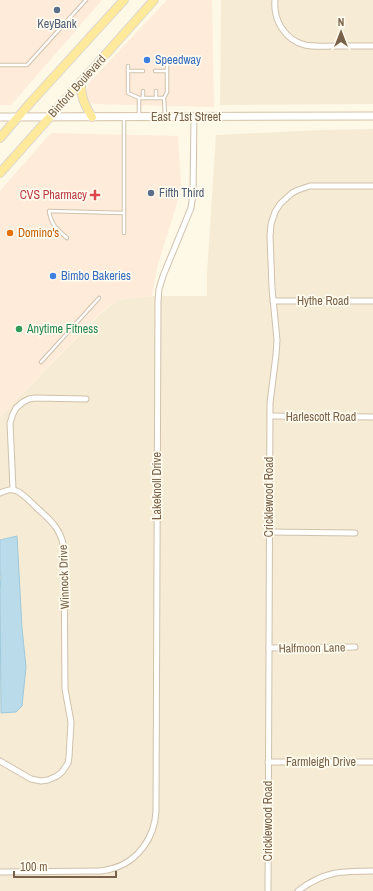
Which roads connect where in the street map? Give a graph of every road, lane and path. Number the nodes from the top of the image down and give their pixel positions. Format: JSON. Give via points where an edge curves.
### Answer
{"nodes":[{"id":1,"x":86,"y":0,"type":"edge"},
{"id":2,"x":124,"y":0,"type":"edge"},
{"id":3,"x":154,"y":0,"type":"edge"},
{"id":4,"x":275,"y":0,"type":"edge"},
{"id":5,"x":373,"y":46,"type":"edge"},
{"id":6,"x":167,"y":62,"type":"dead end"},
{"id":7,"x":0,"y":65,"type":"edge"},
{"id":8,"x":128,"y":66,"type":"dead end"},
{"id":9,"x":128,"y":71,"type":"junction"},
{"id":10,"x":143,"y":71,"type":"dead end"},
{"id":11,"x":155,"y":71,"type":"dead end"},
{"id":12,"x":166,"y":71,"type":"junction"},
{"id":13,"x":81,"y":82,"type":"junction"},
{"id":14,"x":143,"y":91,"type":"dead end"},
{"id":15,"x":156,"y":91,"type":"dead end"},
{"id":16,"x":139,"y":98,"type":"junction"},
{"id":17,"x":143,"y":98,"type":"junction"},
{"id":18,"x":156,"y":98,"type":"junction"},
{"id":19,"x":164,"y":98,"type":"junction"},
{"id":20,"x":194,"y":116,"type":"junction"},
{"id":21,"x":373,"y":116,"type":"edge"},
{"id":22,"x":0,"y":117,"type":"edge"},
{"id":23,"x":19,"y":117,"type":"junction"},
{"id":24,"x":49,"y":117,"type":"junction"},
{"id":25,"x":92,"y":117,"type":"junction"},
{"id":26,"x":124,"y":117,"type":"junction"},
{"id":27,"x":139,"y":117,"type":"junction"},
{"id":28,"x":165,"y":117,"type":"junction"},
{"id":29,"x":0,"y":138,"type":"edge"},
{"id":30,"x":0,"y":173,"type":"edge"},
{"id":31,"x":373,"y":186,"type":"edge"},
{"id":32,"x":124,"y":213,"type":"junction"},
{"id":33,"x":124,"y":233,"type":"dead end"},
{"id":34,"x":67,"y":238,"type":"dead end"},
{"id":35,"x":99,"y":298,"type":"dead end"},
{"id":36,"x":273,"y":301,"type":"junction"},
{"id":37,"x":373,"y":301,"type":"edge"},
{"id":38,"x":41,"y":362,"type":"dead end"},
{"id":39,"x":86,"y":399,"type":"dead end"},
{"id":40,"x":270,"y":416,"type":"junction"},
{"id":41,"x":373,"y":417,"type":"edge"},
{"id":42,"x":13,"y":489,"type":"junction"},
{"id":43,"x":0,"y":493,"type":"edge"},
{"id":44,"x":269,"y":532,"type":"junction"},
{"id":45,"x":355,"y":533,"type":"dead end"},
{"id":46,"x":355,"y":647,"type":"dead end"},
{"id":47,"x":269,"y":648,"type":"junction"},
{"id":48,"x":0,"y":761,"type":"edge"},
{"id":49,"x":268,"y":762,"type":"junction"},
{"id":50,"x":373,"y":762,"type":"edge"},
{"id":51,"x":373,"y":871,"type":"edge"},
{"id":52,"x":0,"y":872,"type":"edge"},
{"id":53,"x":268,"y":891,"type":"edge"},
{"id":54,"x":298,"y":891,"type":"edge"}],
"edges":[{"from":1,"to":7,"type":"lane","via":[[26,65]]},
{"from":2,"to":23,"type":"main road","name":"Binford Boulevard"},
{"from":3,"to":13,"type":"main road","name":"Binford Boulevard"},
{"from":4,"to":5,"type":"street","via":[[280,26],[288,36],[299,42],[314,46]]},
{"from":6,"to":12,"type":"lane"},
{"from":8,"to":9,"type":"lane"},
{"from":9,"to":10,"type":"lane"},
{"from":9,"to":16,"type":"lane","via":[[128,94]]},
{"from":11,"to":12,"type":"lane"},
{"from":12,"to":19,"type":"lane","via":[[167,92]]},
{"from":13,"to":24,"type":"main road","name":"Binford Boulevard"},
{"from":13,"to":25,"type":"main road","via":[[82,98]]},
{"from":14,"to":17,"type":"lane"},
{"from":15,"to":18,"type":"lane"},
{"from":16,"to":17,"type":"lane"},
{"from":16,"to":27,"type":"lane"},
{"from":17,"to":18,"type":"lane"},
{"from":18,"to":19,"type":"lane"},
{"from":19,"to":28,"type":"lane"},
{"from":20,"to":21,"type":"main road","name":"East 71st Street"},
{"from":20,"to":28,"type":"main road","name":"East 71st Street"},
{"from":20,"to":52,"type":"street","name":"Lakeknoll Drive","via":[[191,208],[163,276],[158,301],[154,826],[142,849],[125,863],[111,869]]},
{"from":22,"to":23,"type":"main road","name":"East 71st Street"},
{"from":23,"to":24,"type":"main road","name":"East 71st Street"},
{"from":23,"to":29,"type":"main road","name":"Binford Boulevard"},
{"from":24,"to":25,"type":"main road","name":"East 71st Street"},
{"from":24,"to":30,"type":"main road","name":"Binford Boulevard"},
{"from":25,"to":26,"type":"main road","name":"East 71st Street"},
{"from":26,"to":27,"type":"main road","name":"East 71st Street"},
{"from":26,"to":32,"type":"lane"},
{"from":27,"to":28,"type":"main road","name":"East 71st Street"},
{"from":31,"to":36,"type":"street","name":"Cricklewood Road","via":[[310,186],[292,193],[280,204],[270,230]]},
{"from":32,"to":33,"type":"lane"},
{"from":32,"to":34,"type":"lane","via":[[49,212],[54,227]]},
{"from":35,"to":38,"type":"lane"},
{"from":36,"to":37,"type":"street","name":"Hythe Road"},
{"from":36,"to":40,"type":"street","name":"Cricklewood Road","via":[[277,340]]},
{"from":39,"to":42,"type":"street","via":[[35,398],[23,402],[16,408],[10,423]]},
{"from":40,"to":41,"type":"street","name":"Harlescott Road"},
{"from":40,"to":44,"type":"street","name":"Cricklewood Road"},
{"from":42,"to":43,"type":"street"},
{"from":42,"to":48,"type":"street","name":"Winnock Drive","via":[[52,521],[64,544],[66,689],[71,722],[68,759],[64,769],[57,776],[41,781],[31,779]]},
{"from":44,"to":45,"type":"street"},
{"from":44,"to":47,"type":"street","name":"Cricklewood Road"},
{"from":46,"to":47,"type":"street","name":"Halfmoon Lane"},
{"from":47,"to":49,"type":"street","name":"Cricklewood Road"},
{"from":49,"to":50,"type":"street","name":"Farmleigh Drive"},
{"from":49,"to":53,"type":"street","name":"Cricklewood Road"},
{"from":51,"to":54,"type":"street","via":[[331,874]]}]}
